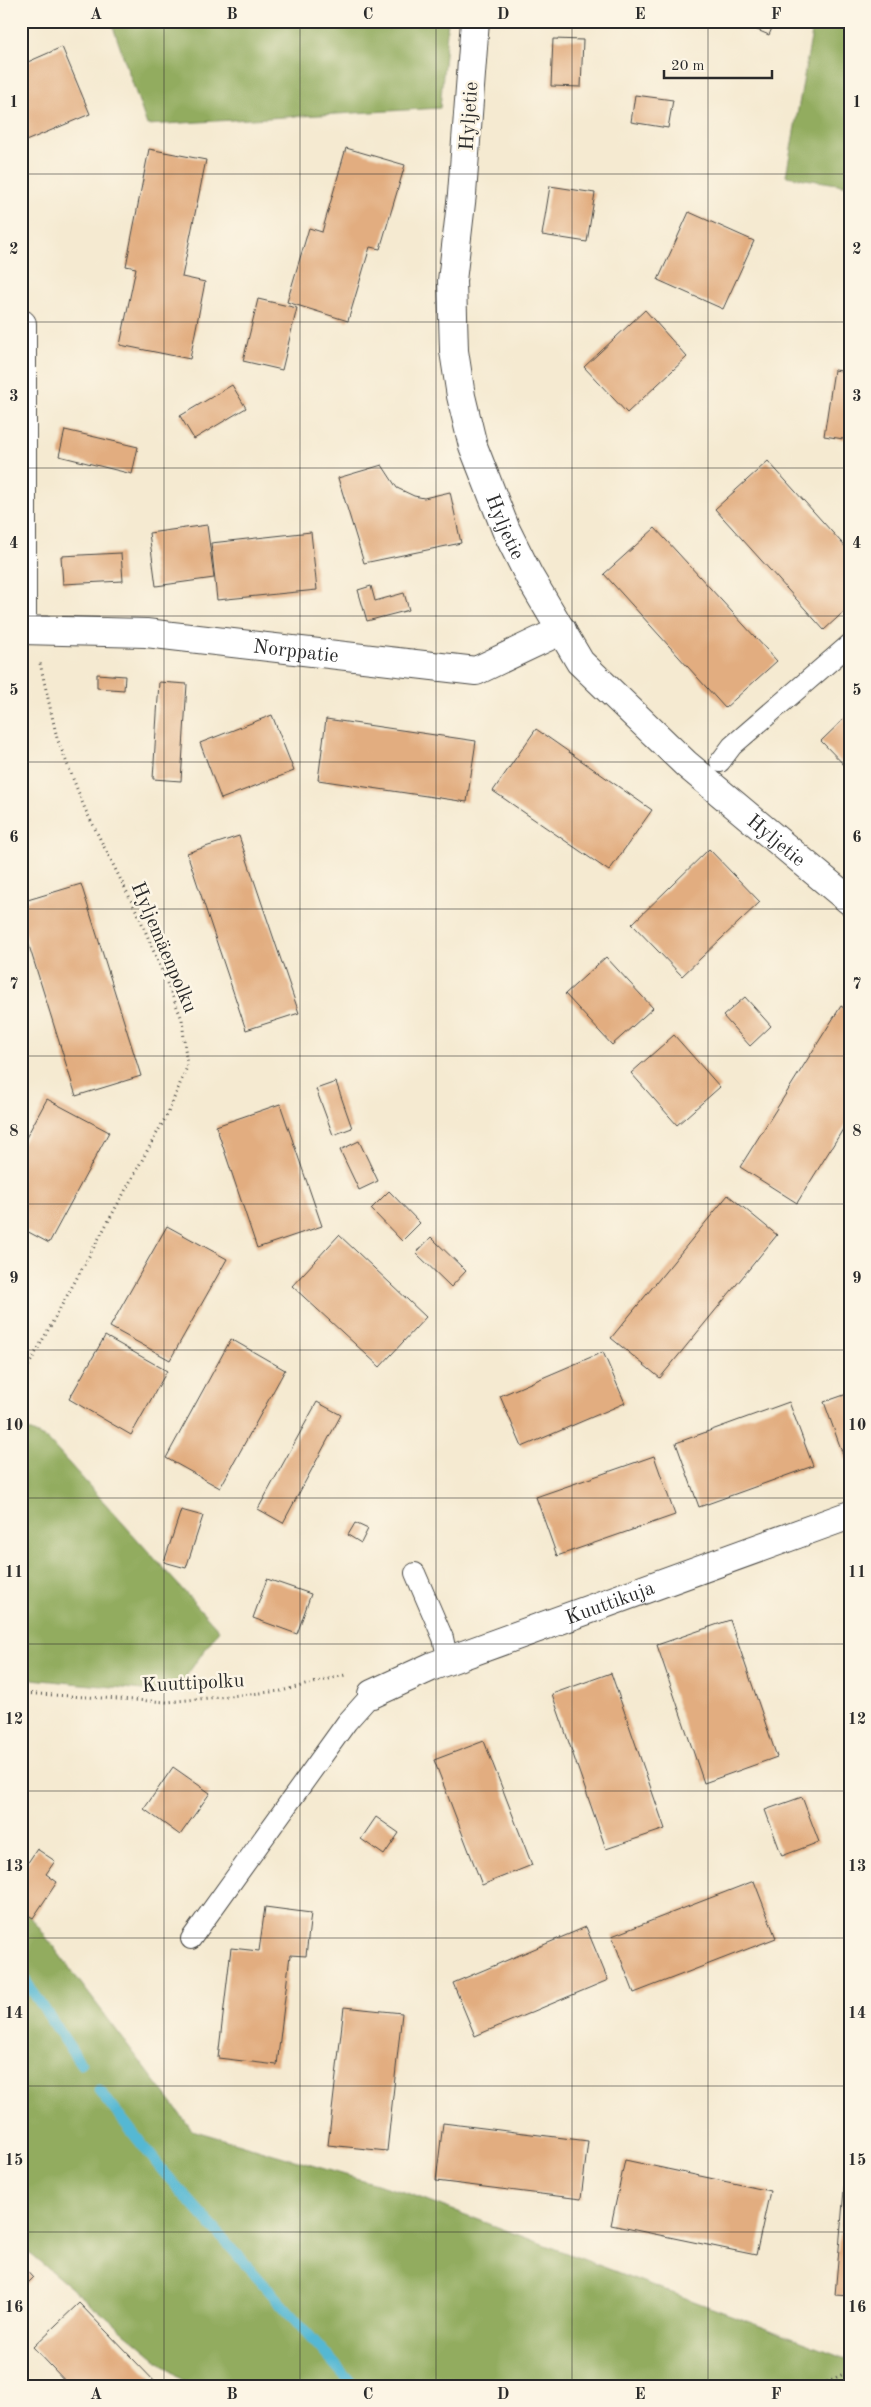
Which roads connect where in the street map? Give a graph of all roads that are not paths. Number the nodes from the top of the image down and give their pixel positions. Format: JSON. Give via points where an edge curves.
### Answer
{"nodes":[{"id":1,"x":475,"y":21,"type":"edge"},
{"id":2,"x":22,"y":324,"type":"edge"},
{"id":3,"x":22,"y":630,"type":"edge"},
{"id":4,"x":562,"y":630,"type":"junction"},
{"id":5,"x":850,"y":644,"type":"edge"},
{"id":6,"x":720,"y":762,"type":"dead end"},
{"id":7,"x":850,"y":901,"type":"edge"},
{"id":8,"x":850,"y":1515,"type":"edge"},
{"id":9,"x":415,"y":1573,"type":"dead end"},
{"id":10,"x":448,"y":1661,"type":"junction"},
{"id":11,"x":372,"y":1694,"type":"joint"},
{"id":12,"x":191,"y":1939,"type":"dead end"}],
"edges":[{"from":1,"to":4,"type":"street","name":"Hyljetie","via":[[452,281],[456,360],[463,404],[479,462],[529,576]]},
{"from":2,"to":3,"type":"street"},
{"from":3,"to":4,"type":"street","name":"Norppatie","via":[[146,634],[476,671]]},
{"from":4,"to":7,"type":"street","name":"Hyljetie","via":[[580,662],[686,764]]},
{"from":5,"to":6,"type":"lane","via":[[732,746]]},
{"from":8,"to":10,"type":"street","name":"Kuuttikuja"},
{"from":9,"to":10,"type":"lane","via":[[443,1638]]},
{"from":10,"to":11,"type":"street","name":"Kuuttikuja"},
{"from":11,"to":12,"type":"lane","via":[[347,1722]]}]}
